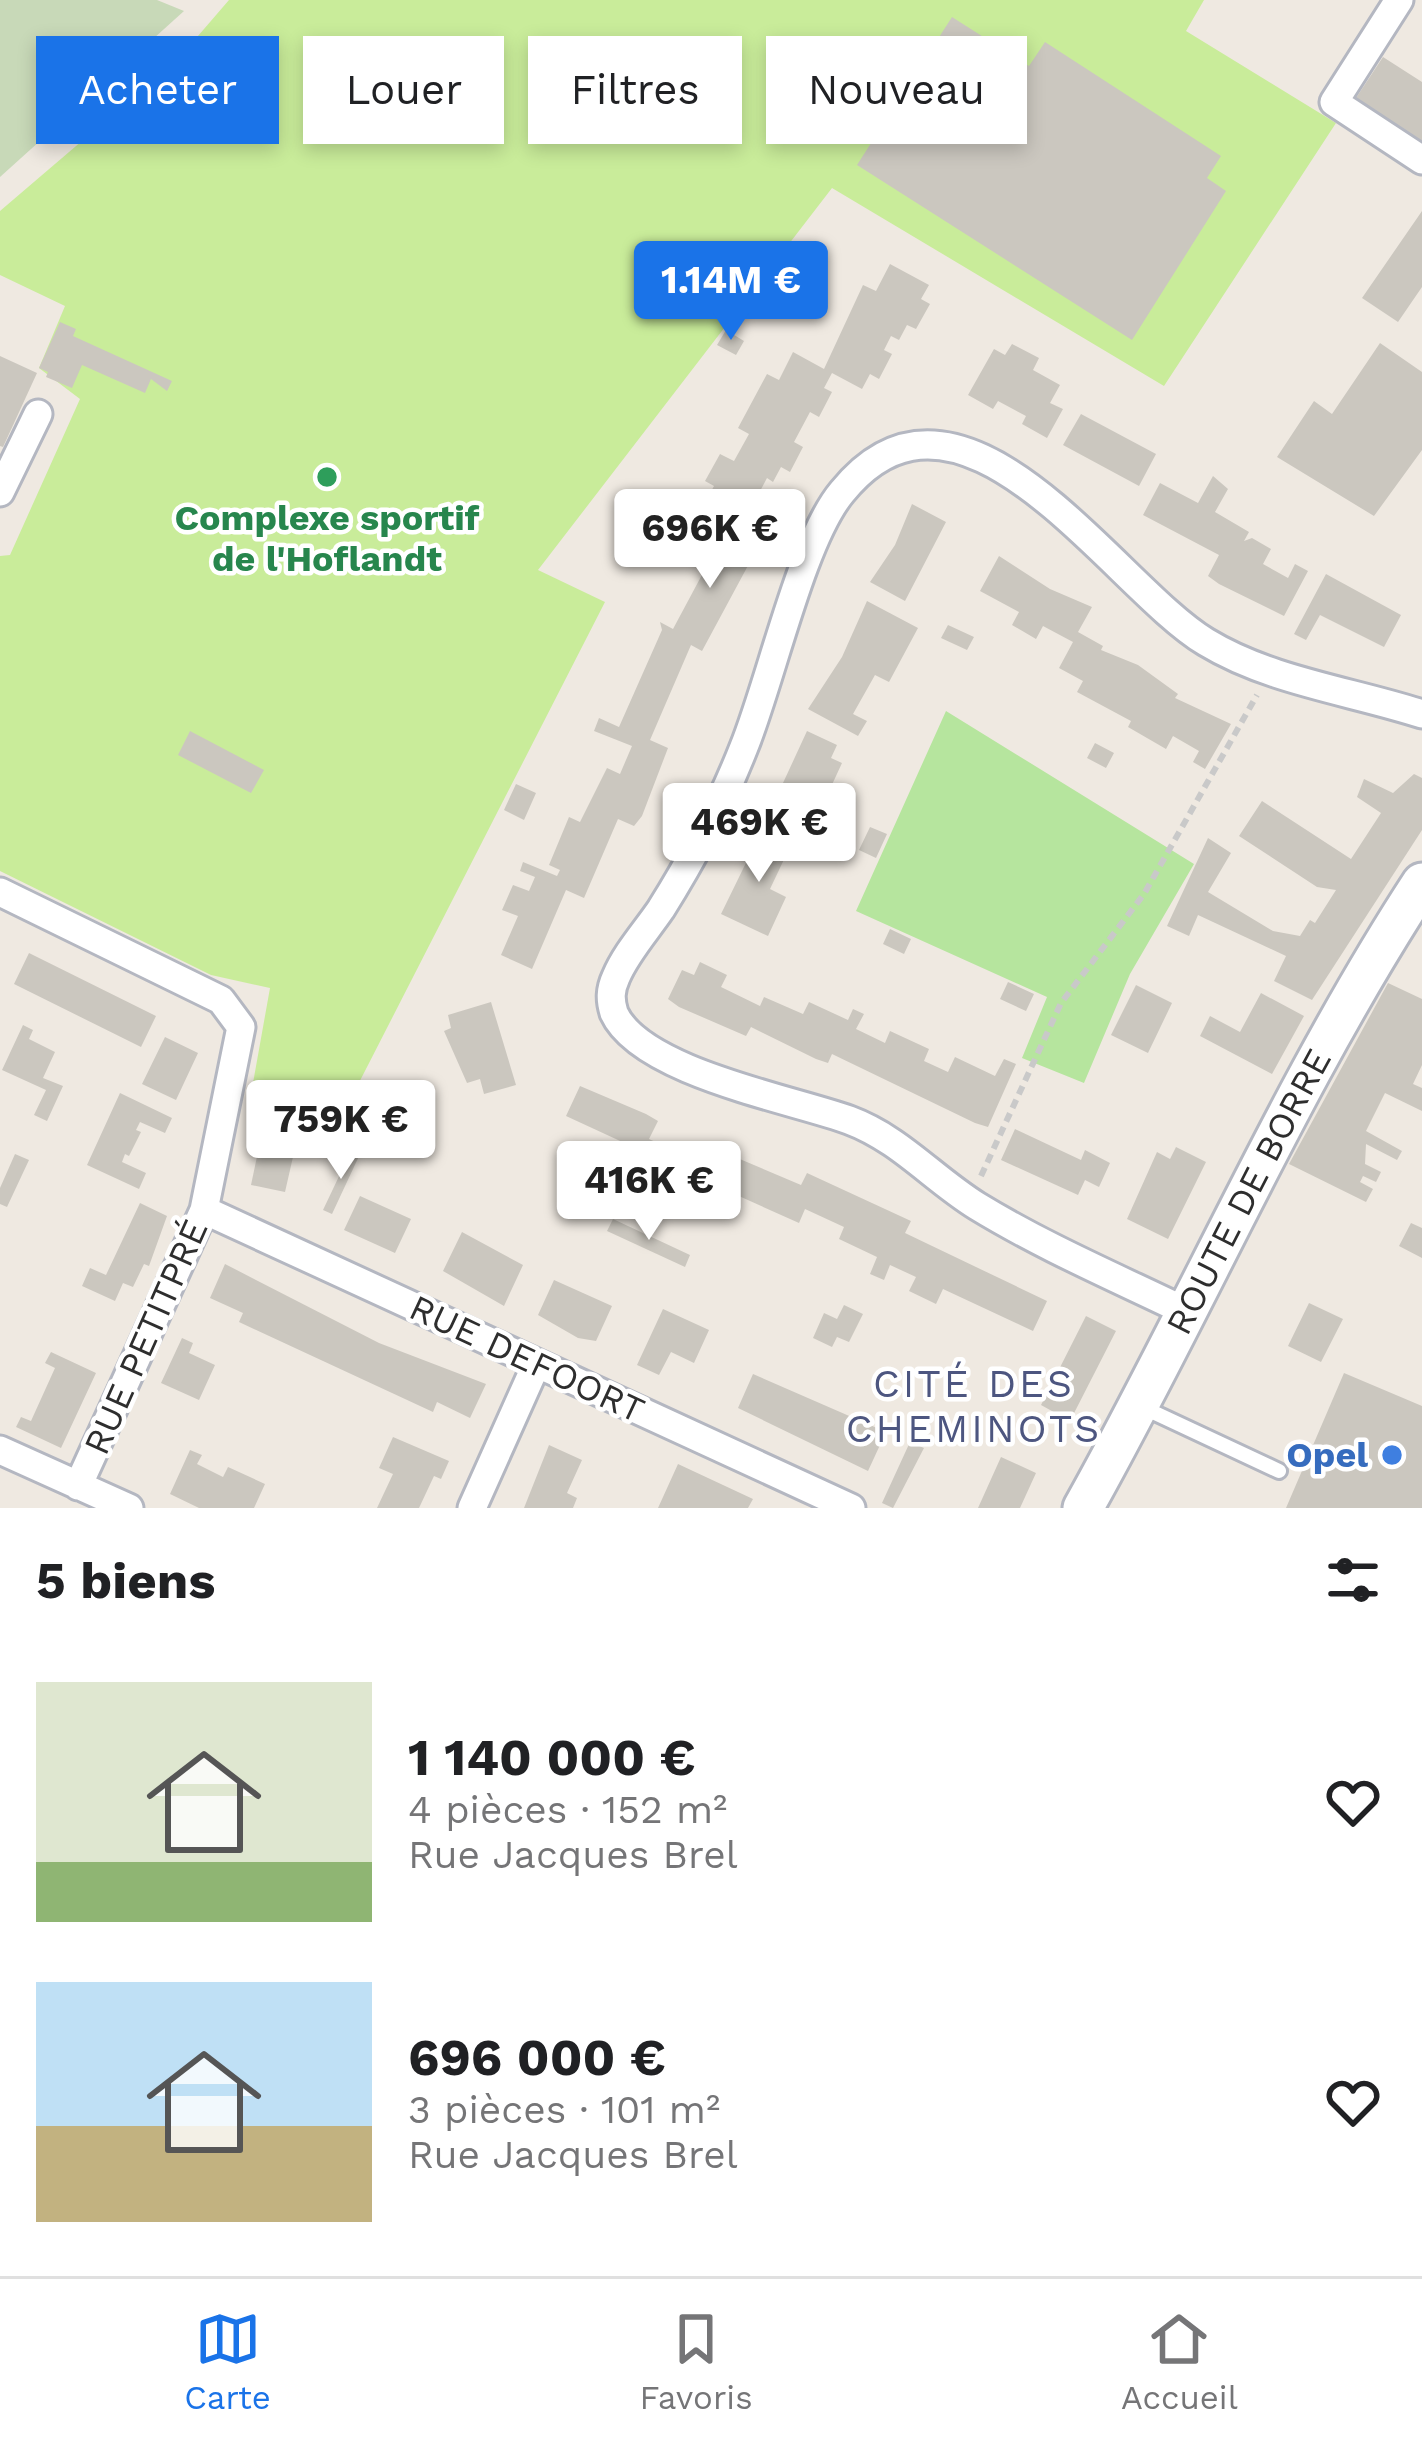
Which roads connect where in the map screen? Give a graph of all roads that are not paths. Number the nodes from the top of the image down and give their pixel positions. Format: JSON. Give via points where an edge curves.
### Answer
{"nodes":[{"id":1,"x":1399,"y":0,"type":"edge"},
{"id":2,"x":1422,"y":160,"type":"edge"},
{"id":3,"x":38,"y":414,"type":"dead end"},
{"id":4,"x":0,"y":492,"type":"edge"},
{"id":5,"x":1422,"y":714,"type":"edge"},
{"id":6,"x":1422,"y":883,"type":"edge"},
{"id":7,"x":4,"y":903,"type":"edge"},
{"id":8,"x":204,"y":1210,"type":"junction"},
{"id":9,"x":1190,"y":1313,"type":"junction"},
{"id":10,"x":536,"y":1364,"type":"junction"},
{"id":11,"x":1140,"y":1406,"type":"junction"},
{"id":12,"x":0,"y":1450,"type":"edge"},
{"id":13,"x":1279,"y":1471,"type":"dead end"},
{"id":14,"x":78,"y":1486,"type":"junction"},
{"id":15,"x":129,"y":1508,"type":"edge"},
{"id":16,"x":472,"y":1508,"type":"edge"},
{"id":17,"x":851,"y":1508,"type":"edge"},
{"id":18,"x":1083,"y":1508,"type":"edge"}],
"edges":[{"from":1,"to":2,"type":"street","via":[[1334,102]]},
{"from":3,"to":4,"type":"street"},
{"from":5,"to":9,"type":"street","via":[[1270,670],[1202,640],[1058,505],[966,454],[935,446],[902,451],[868,466],[833,504],[738,762],[686,867],[620,969],[611,1006],[622,1029],[646,1046],[756,1095],[869,1128],[970,1201]]},
{"from":6,"to":9,"type":"main road","name":"ROUTE DE BORRE","via":[[1315,1062]]},
{"from":7,"to":8,"type":"street","name":"RUE PETITPRÉ","via":[[214,997],[236,1015],[242,1041]]},
{"from":8,"to":10,"type":"street","name":"RUE DEFOORT"},
{"from":8,"to":14,"type":"street","name":"RUE PETITPRÉ"},
{"from":9,"to":11,"type":"main road","name":"ROUTE DE BORRE"},
{"from":10,"to":16,"type":"street"},
{"from":10,"to":17,"type":"street","name":"RUE DEFOORT"},
{"from":11,"to":13,"type":"lane"},
{"from":11,"to":18,"type":"main road","name":"ROUTE DE BORRE"},
{"from":12,"to":14,"type":"street"},
{"from":14,"to":15,"type":"street"}]}
